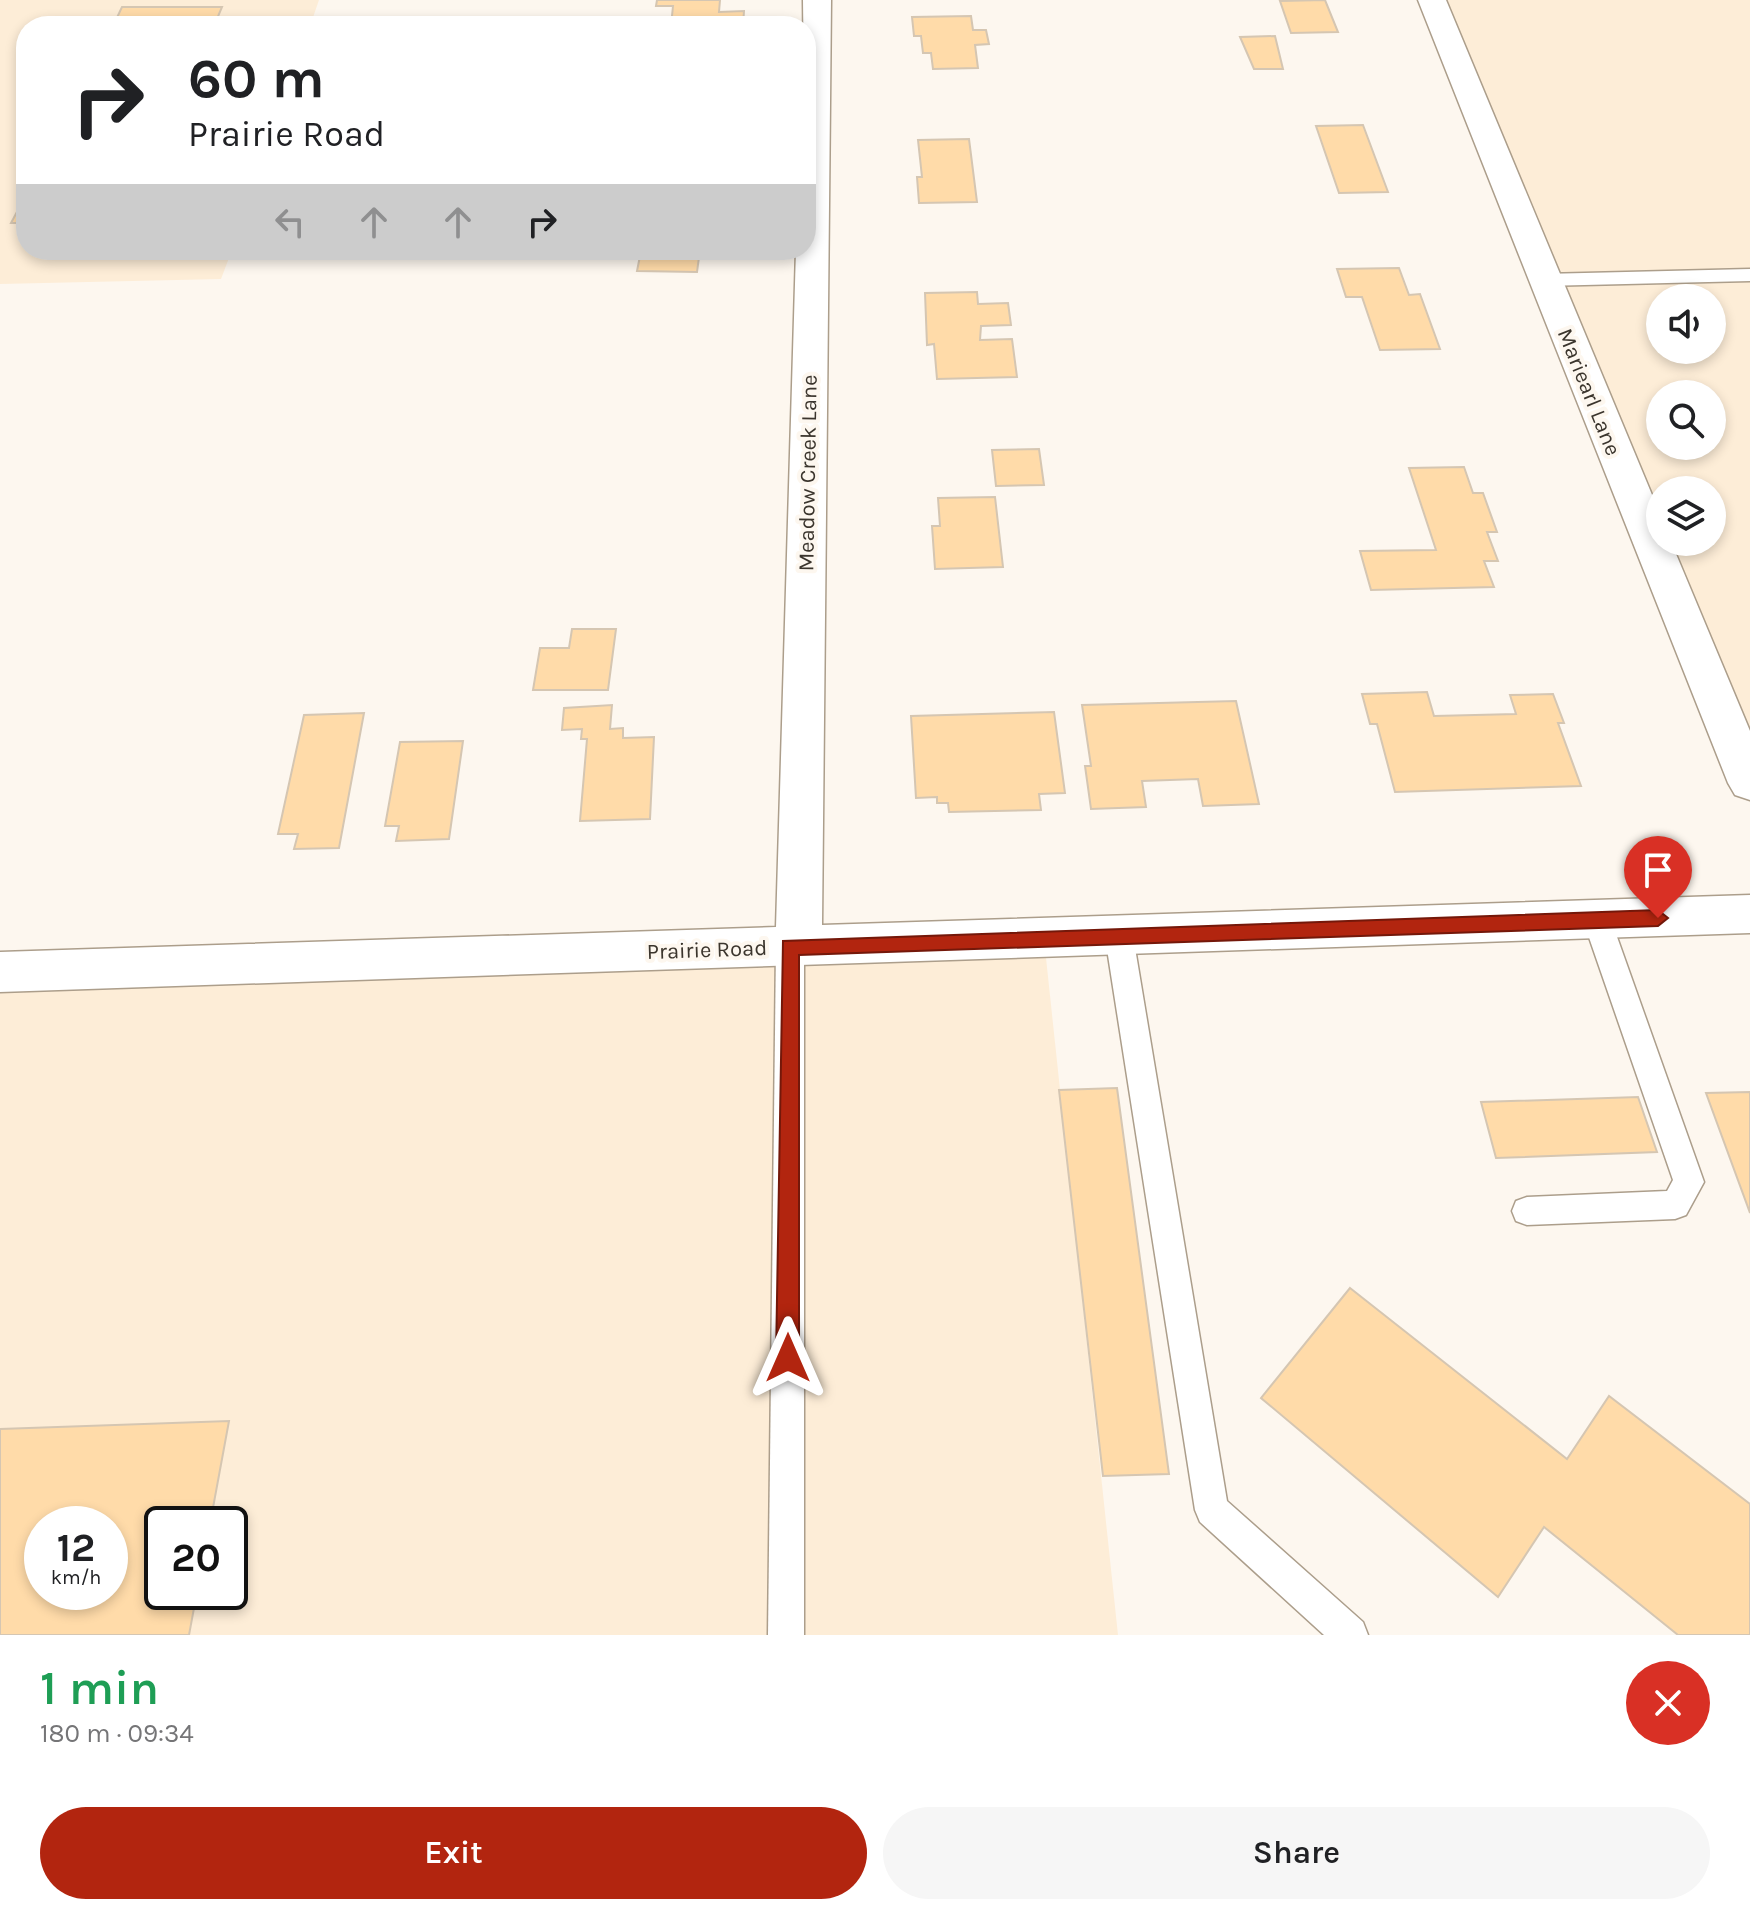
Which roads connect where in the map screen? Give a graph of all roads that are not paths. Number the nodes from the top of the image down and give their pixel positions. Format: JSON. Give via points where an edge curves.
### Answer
{"nodes":[{"id":1,"x":817,"y":0,"type":"edge"},
{"id":2,"x":1432,"y":0,"type":"edge"},
{"id":3,"x":816,"y":41,"type":"edge"},
{"id":4,"x":811,"y":260,"type":"edge"},
{"id":5,"x":1750,"y":275,"type":"edge"},
{"id":6,"x":1543,"y":280,"type":"junction"},
{"id":7,"x":1750,"y":783,"type":"edge"},
{"id":8,"x":1750,"y":914,"type":"edge"},
{"id":9,"x":1597,"y":920,"type":"junction"},
{"id":10,"x":1119,"y":936,"type":"junction"},
{"id":11,"x":794,"y":947,"type":"junction"},
{"id":12,"x":0,"y":972,"type":"edge"},
{"id":13,"x":1527,"y":1211,"type":"dead end"},
{"id":14,"x":786,"y":1635,"type":"edge"},
{"id":15,"x":1350,"y":1635,"type":"edge"}],
"edges":[{"from":1,"to":3,"type":"street","name":"Meadow Creek Lane"},
{"from":2,"to":6,"type":"street","name":"Mariearl Lane"},
{"from":4,"to":11,"type":"street","name":"Meadow Creek Lane"},
{"from":5,"to":6,"type":"lane"},
{"from":6,"to":7,"type":"street","name":"Mariearl Lane"},
{"from":8,"to":9,"type":"street","name":"Prairie Road"},
{"from":9,"to":10,"type":"street","name":"Prairie Road"},
{"from":9,"to":13,"type":"lane","via":[[1689,1182],[1675,1205]]},
{"from":10,"to":11,"type":"street","name":"Prairie Road"},
{"from":10,"to":15,"type":"lane","via":[[1212,1510]]},
{"from":11,"to":12,"type":"street","name":"Prairie Road"},
{"from":11,"to":14,"type":"lane"}]}
